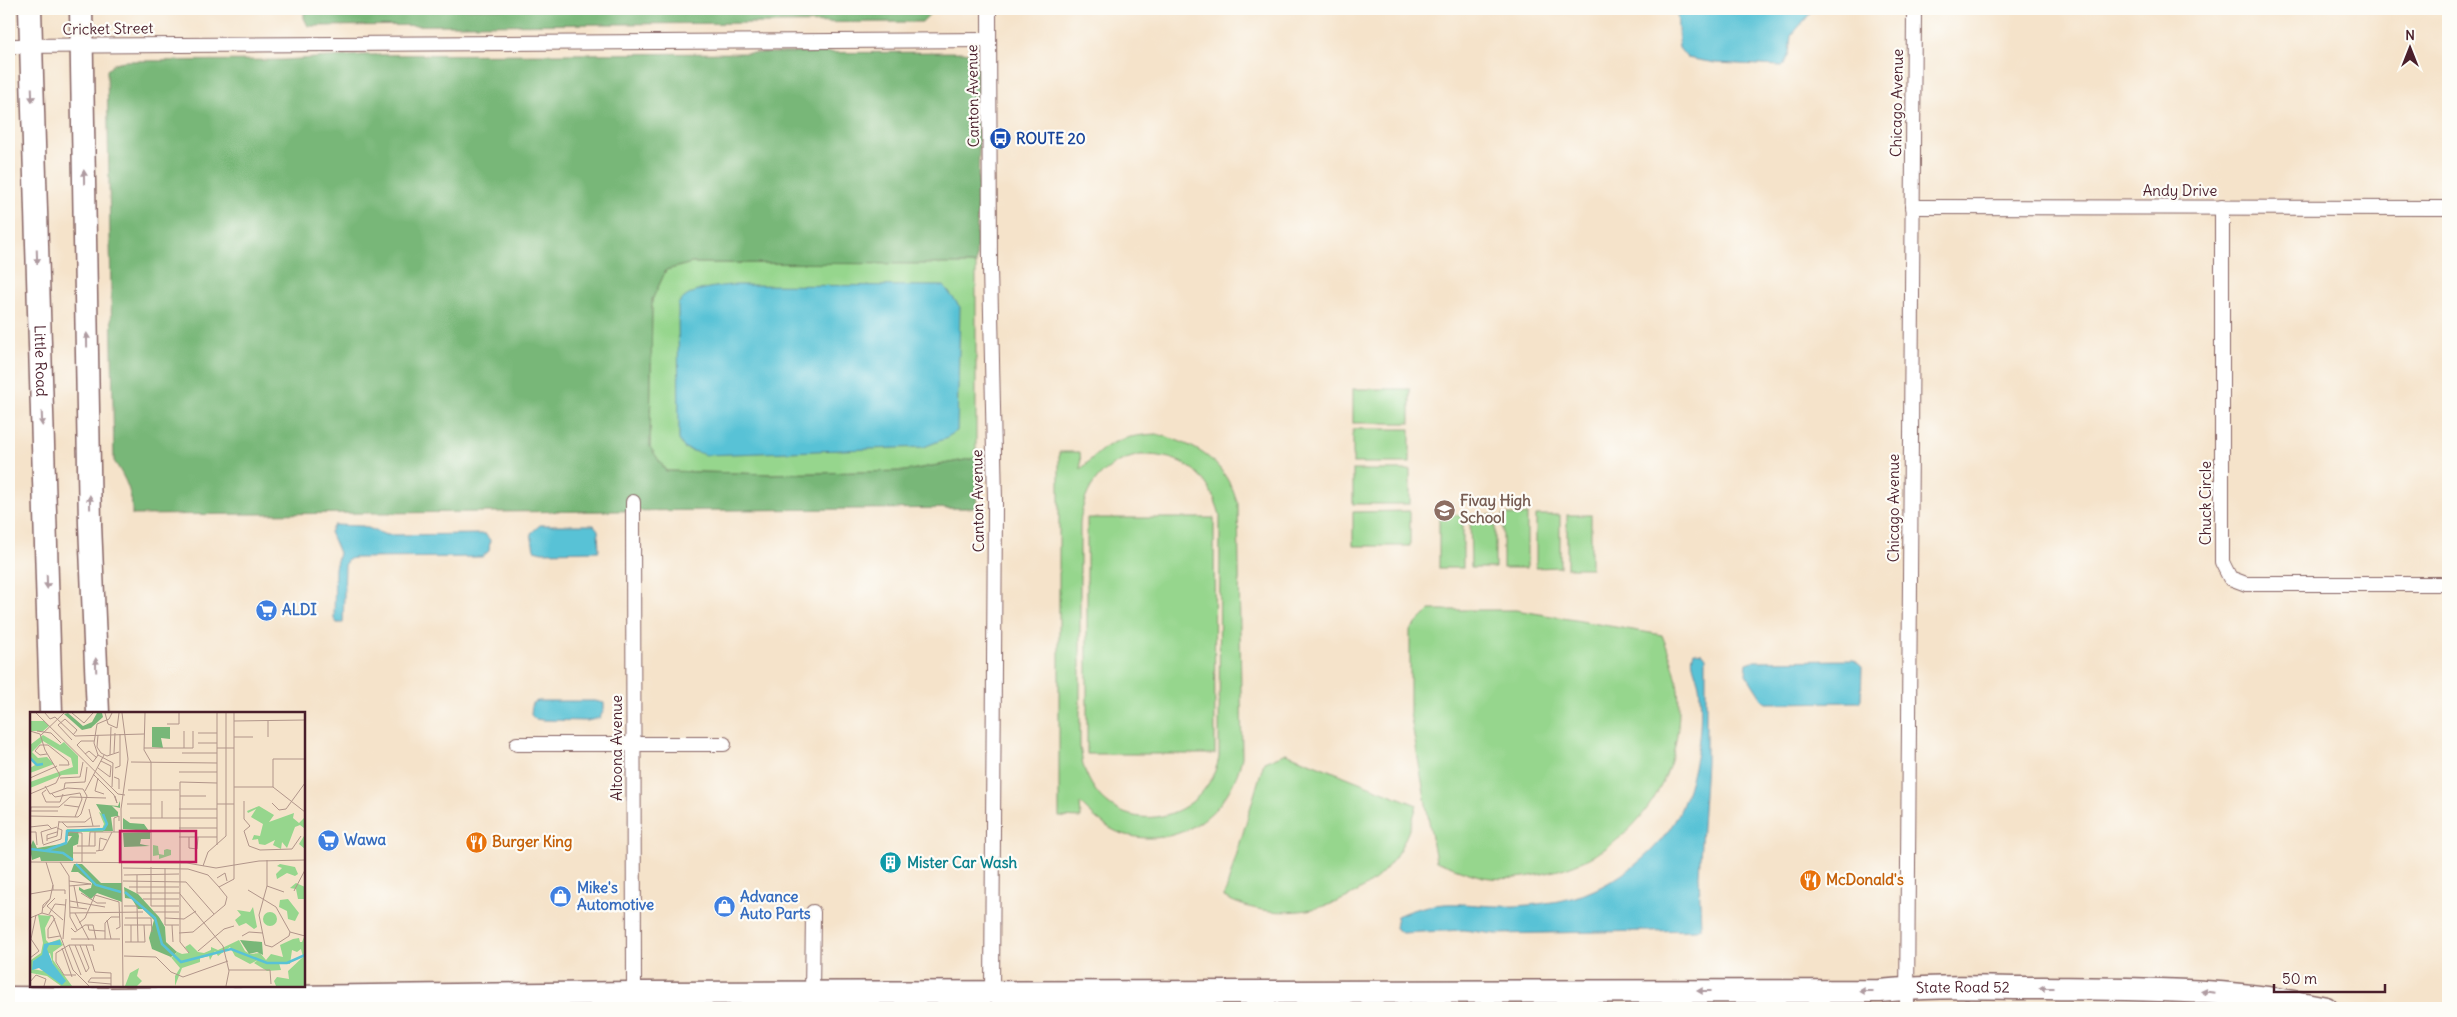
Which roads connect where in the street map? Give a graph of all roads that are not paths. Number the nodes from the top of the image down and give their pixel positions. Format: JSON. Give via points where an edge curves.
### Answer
{"nodes":[{"id":1,"x":30,"y":9,"type":"edge"},
{"id":2,"x":81,"y":9,"type":"edge"},
{"id":3,"x":989,"y":9,"type":"edge"},
{"id":4,"x":1914,"y":9,"type":"edge"},
{"id":5,"x":988,"y":40,"type":"junction"},
{"id":6,"x":82,"y":45,"type":"junction"},
{"id":7,"x":9,"y":46,"type":"edge"},
{"id":8,"x":31,"y":46,"type":"junction"},
{"id":9,"x":1912,"y":207,"type":"junction"},
{"id":10,"x":2222,"y":207,"type":"junction"},
{"id":11,"x":2448,"y":208,"type":"edge"},
{"id":12,"x":632,"y":502,"type":"dead end"},
{"id":13,"x":2448,"y":584,"type":"edge"},
{"id":14,"x":51,"y":712,"type":"edge"},
{"id":15,"x":98,"y":712,"type":"edge"},
{"id":16,"x":517,"y":744,"type":"dead end"},
{"id":17,"x":633,"y":744,"type":"junction"},
{"id":18,"x":724,"y":744,"type":"dead end"},
{"id":19,"x":813,"y":912,"type":"dead end"},
{"id":20,"x":1212,"y":993,"type":"junction"},
{"id":21,"x":812,"y":994,"type":"junction"},
{"id":22,"x":300,"y":997,"type":"junction"},
{"id":23,"x":9,"y":998,"type":"edge"},
{"id":24,"x":61,"y":998,"type":"edge"},
{"id":25,"x":109,"y":998,"type":"edge"},
{"id":26,"x":1907,"y":998,"type":"edge"},
{"id":27,"x":985,"y":1001,"type":"edge"},
{"id":28,"x":636,"y":1003,"type":"edge"},
{"id":29,"x":260,"y":1008,"type":"edge"},
{"id":30,"x":1183,"y":1008,"type":"edge"},
{"id":31,"x":2326,"y":1008,"type":"edge"}],
"edges":[{"from":1,"to":8,"type":"main road","name":"Little Road"},
{"from":2,"to":6,"type":"main road"},
{"from":3,"to":5,"type":"street","name":"Canton Avenue"},
{"from":4,"to":9,"type":"street","name":"Chicago Avenue"},
{"from":5,"to":6,"type":"street","name":"Cricket Street"},
{"from":5,"to":27,"type":"street","name":"Canton Avenue","via":[[995,501]]},
{"from":6,"to":8,"type":"street","name":"Cricket Street"},
{"from":15,"to":6,"type":"main road","one_way":true,"via":[[90,524]]},
{"from":7,"to":8,"type":"street","name":"Cricket Street"},
{"from":8,"to":14,"type":"main road","name":"Little Road","one_way":true},
{"from":9,"to":10,"type":"street","name":"Andy Drive"},
{"from":9,"to":26,"type":"street","name":"Chicago Avenue"},
{"from":10,"to":11,"type":"street","name":"Andy Drive"},
{"from":10,"to":13,"type":"street","name":"Chuck Circle","via":[[2222,562],[2230,578],[2246,584]]},
{"from":12,"to":17,"type":"street","name":"Altoona Avenue"},
{"from":16,"to":17,"type":"street"},
{"from":17,"to":18,"type":"street"},
{"from":17,"to":28,"type":"street","name":"Altoona Avenue"},
{"from":19,"to":21,"type":"street"},
{"from":26,"to":20,"type":"main road","name":"State Road 52","one_way":true,"via":[[1880,991]]},
{"from":20,"to":27,"type":"main road","name":"State Road 52"},
{"from":20,"to":30,"type":"main road"},
{"from":21,"to":27,"type":"main road","name":"State Road 52"},
{"from":21,"to":28,"type":"main road","name":"State Road 52"},
{"from":22,"to":25,"type":"main road","name":"State Road 52"},
{"from":22,"to":28,"type":"main road","name":"State Road 52"},
{"from":22,"to":29,"type":"main road"},
{"from":23,"to":24,"type":"main road","name":"State Road 52"},
{"from":24,"to":25,"type":"main road","name":"State Road 52"},
{"from":31,"to":26,"type":"main road","name":"State Road 52","one_way":true,"via":[[2292,1001],[2178,989]]}]}
